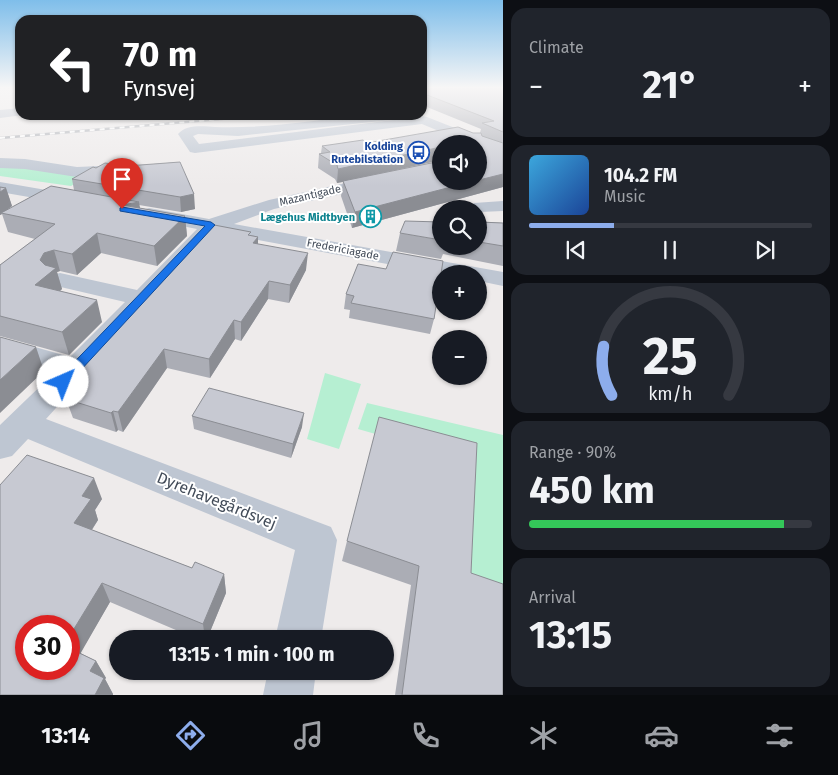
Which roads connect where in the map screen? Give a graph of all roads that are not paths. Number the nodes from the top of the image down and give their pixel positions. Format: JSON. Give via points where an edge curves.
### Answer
{"nodes":[{"id":1,"x":340,"y":120,"type":"edge"},
{"id":2,"x":419,"y":120,"type":"edge"},
{"id":3,"x":424,"y":120,"type":"edge"},
{"id":4,"x":503,"y":153,"type":"edge"},
{"id":5,"x":487,"y":158,"type":"edge"},
{"id":6,"x":0,"y":163,"type":"edge"},
{"id":7,"x":140,"y":169,"type":"edge"},
{"id":8,"x":432,"y":170,"type":"edge"},
{"id":9,"x":0,"y":187,"type":"edge"},
{"id":10,"x":94,"y":204,"type":"edge"},
{"id":11,"x":503,"y":206,"type":"edge"},
{"id":12,"x":487,"y":207,"type":"edge"},
{"id":13,"x":132,"y":211,"type":"edge"},
{"id":14,"x":211,"y":225,"type":"junction"},
{"id":15,"x":432,"y":266,"type":"edge"},
{"id":16,"x":487,"y":276,"type":"edge"},
{"id":17,"x":503,"y":279,"type":"edge"},
{"id":18,"x":60,"y":280,"type":"dead end"},
{"id":19,"x":142,"y":298,"type":"junction"},
{"id":20,"x":0,"y":346,"type":"edge"},
{"id":21,"x":76,"y":369,"type":"junction"},
{"id":22,"x":11,"y":435,"type":"edge"},
{"id":23,"x":300,"y":630,"type":"edge"},
{"id":24,"x":290,"y":680,"type":"edge"},
{"id":25,"x":288,"y":695,"type":"edge"}],
"edges":[{"from":1,"to":2,"type":"street","via":[[238,132],[192,131],[186,134],[192,143]]},
{"from":3,"to":4,"type":"street"},
{"from":4,"to":5,"type":"street"},
{"from":6,"to":7,"type":"street","via":[[77,172]]},
{"from":8,"to":14,"type":"street","name":"Mazantigade","via":[[268,205]]},
{"from":9,"to":10,"type":"street"},
{"from":11,"to":12,"type":"street"},
{"from":13,"to":14,"type":"street","name":"Fredericiagade"},
{"from":14,"to":15,"type":"street","name":"Fredericiagade"},
{"from":14,"to":19,"type":"street","name":"Dyrehavegårdsvej"},
{"from":16,"to":17,"type":"street","name":"Fredericiagade"},
{"from":18,"to":19,"type":"street"},
{"from":19,"to":21,"type":"street","name":"Dyrehavegårdsvej"},
{"from":20,"to":21,"type":"street"},
{"from":21,"to":22,"type":"street","name":"Dyrehavegårdsvej"},
{"from":22,"to":23,"type":"street","name":"Dyrehavegårdsvej","via":[[317,540]]},
{"from":24,"to":25,"type":"street"}]}
